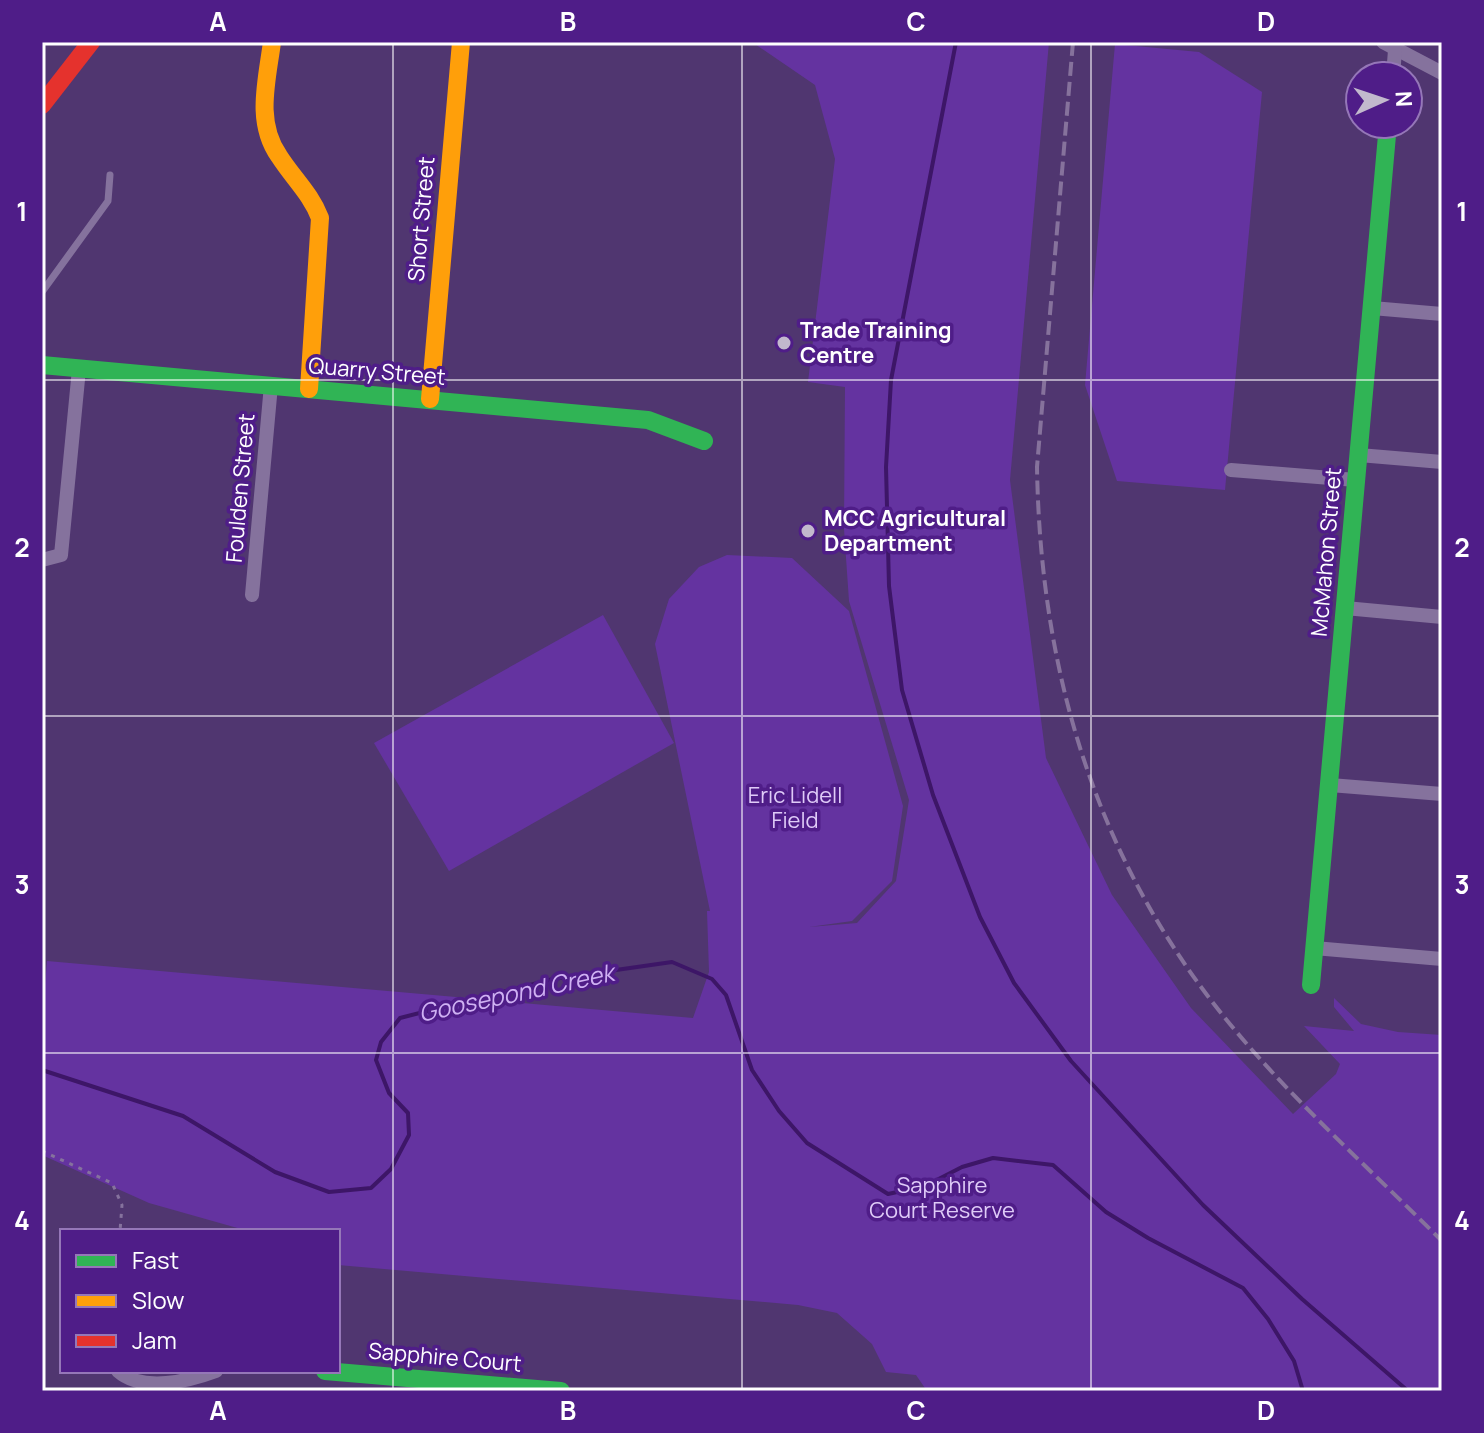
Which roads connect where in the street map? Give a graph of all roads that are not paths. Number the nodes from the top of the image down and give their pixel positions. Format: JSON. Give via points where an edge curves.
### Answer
{"nodes":[{"id":1,"x":91,"y":42,"type":"edge"},
{"id":2,"x":272,"y":42,"type":"edge"},
{"id":3,"x":461,"y":42,"type":"edge"},
{"id":4,"x":1389,"y":46,"type":"edge"},
{"id":5,"x":1442,"y":73,"type":"edge"},
{"id":6,"x":42,"y":105,"type":"edge"},
{"id":7,"x":1387,"y":140,"type":"edge"},
{"id":8,"x":110,"y":175,"type":"dead end"},
{"id":9,"x":42,"y":292,"type":"edge"},
{"id":10,"x":1372,"y":308,"type":"junction"},
{"id":11,"x":1442,"y":314,"type":"edge"},
{"id":12,"x":42,"y":365,"type":"edge"},
{"id":13,"x":79,"y":369,"type":"junction"},
{"id":14,"x":271,"y":385,"type":"junction"},
{"id":15,"x":309,"y":389,"type":"junction"},
{"id":16,"x":430,"y":399,"type":"junction"},
{"id":17,"x":704,"y":441,"type":"dead end"},
{"id":18,"x":1359,"y":455,"type":"junction"},
{"id":19,"x":1442,"y":462,"type":"edge"},
{"id":20,"x":1231,"y":470,"type":"dead end"},
{"id":21,"x":1356,"y":480,"type":"junction"},
{"id":22,"x":42,"y":560,"type":"edge"},
{"id":23,"x":252,"y":595,"type":"dead end"},
{"id":24,"x":1345,"y":608,"type":"junction"},
{"id":25,"x":1442,"y":617,"type":"edge"},
{"id":26,"x":1330,"y":785,"type":"junction"},
{"id":27,"x":1442,"y":794,"type":"edge"},
{"id":28,"x":1314,"y":948,"type":"junction"},
{"id":29,"x":1442,"y":959,"type":"edge"},
{"id":30,"x":1311,"y":985,"type":"dead end"},
{"id":31,"x":121,"y":1373,"type":"edge"},
{"id":32,"x":210,"y":1373,"type":"edge"},
{"id":33,"x":340,"y":1373,"type":"edge"},
{"id":34,"x":458,"y":1387,"type":"edge"},
{"id":35,"x":561,"y":1391,"type":"edge"}],
"edges":[{"from":1,"to":6,"type":"street"},
{"from":2,"to":15,"type":"street","via":[[267,133],[311,194],[320,218]]},
{"from":3,"to":16,"type":"street","name":"Short Street"},
{"from":4,"to":5,"type":"street"},
{"from":7,"to":10,"type":"street","name":"McMahon Street"},
{"from":8,"to":9,"type":"lane","via":[[108,201]]},
{"from":10,"to":11,"type":"street"},
{"from":10,"to":18,"type":"street","name":"McMahon Street"},
{"from":12,"to":13,"type":"street","name":"Quarry Street"},
{"from":13,"to":14,"type":"street","name":"Quarry Street"},
{"from":13,"to":22,"type":"street","via":[[61,555]]},
{"from":14,"to":15,"type":"street","name":"Quarry Street"},
{"from":14,"to":23,"type":"street","name":"Foulden Street"},
{"from":15,"to":16,"type":"street","name":"Quarry Street"},
{"from":16,"to":17,"type":"street","name":"Quarry Street","via":[[648,420]]},
{"from":18,"to":19,"type":"street"},
{"from":18,"to":21,"type":"street","name":"McMahon Street"},
{"from":20,"to":21,"type":"street"},
{"from":21,"to":24,"type":"street","name":"McMahon Street"},
{"from":24,"to":25,"type":"street"},
{"from":24,"to":26,"type":"street","name":"McMahon Street"},
{"from":26,"to":27,"type":"street"},
{"from":26,"to":28,"type":"street","name":"McMahon Street"},
{"from":28,"to":29,"type":"street"},
{"from":28,"to":30,"type":"street","name":"McMahon Street"},
{"from":31,"to":32,"type":"street","via":[[129,1379],[179,1383]]},
{"from":33,"to":34,"type":"street","name":"Sapphire Court"},
{"from":34,"to":35,"type":"street","name":"Sapphire Court"}]}
